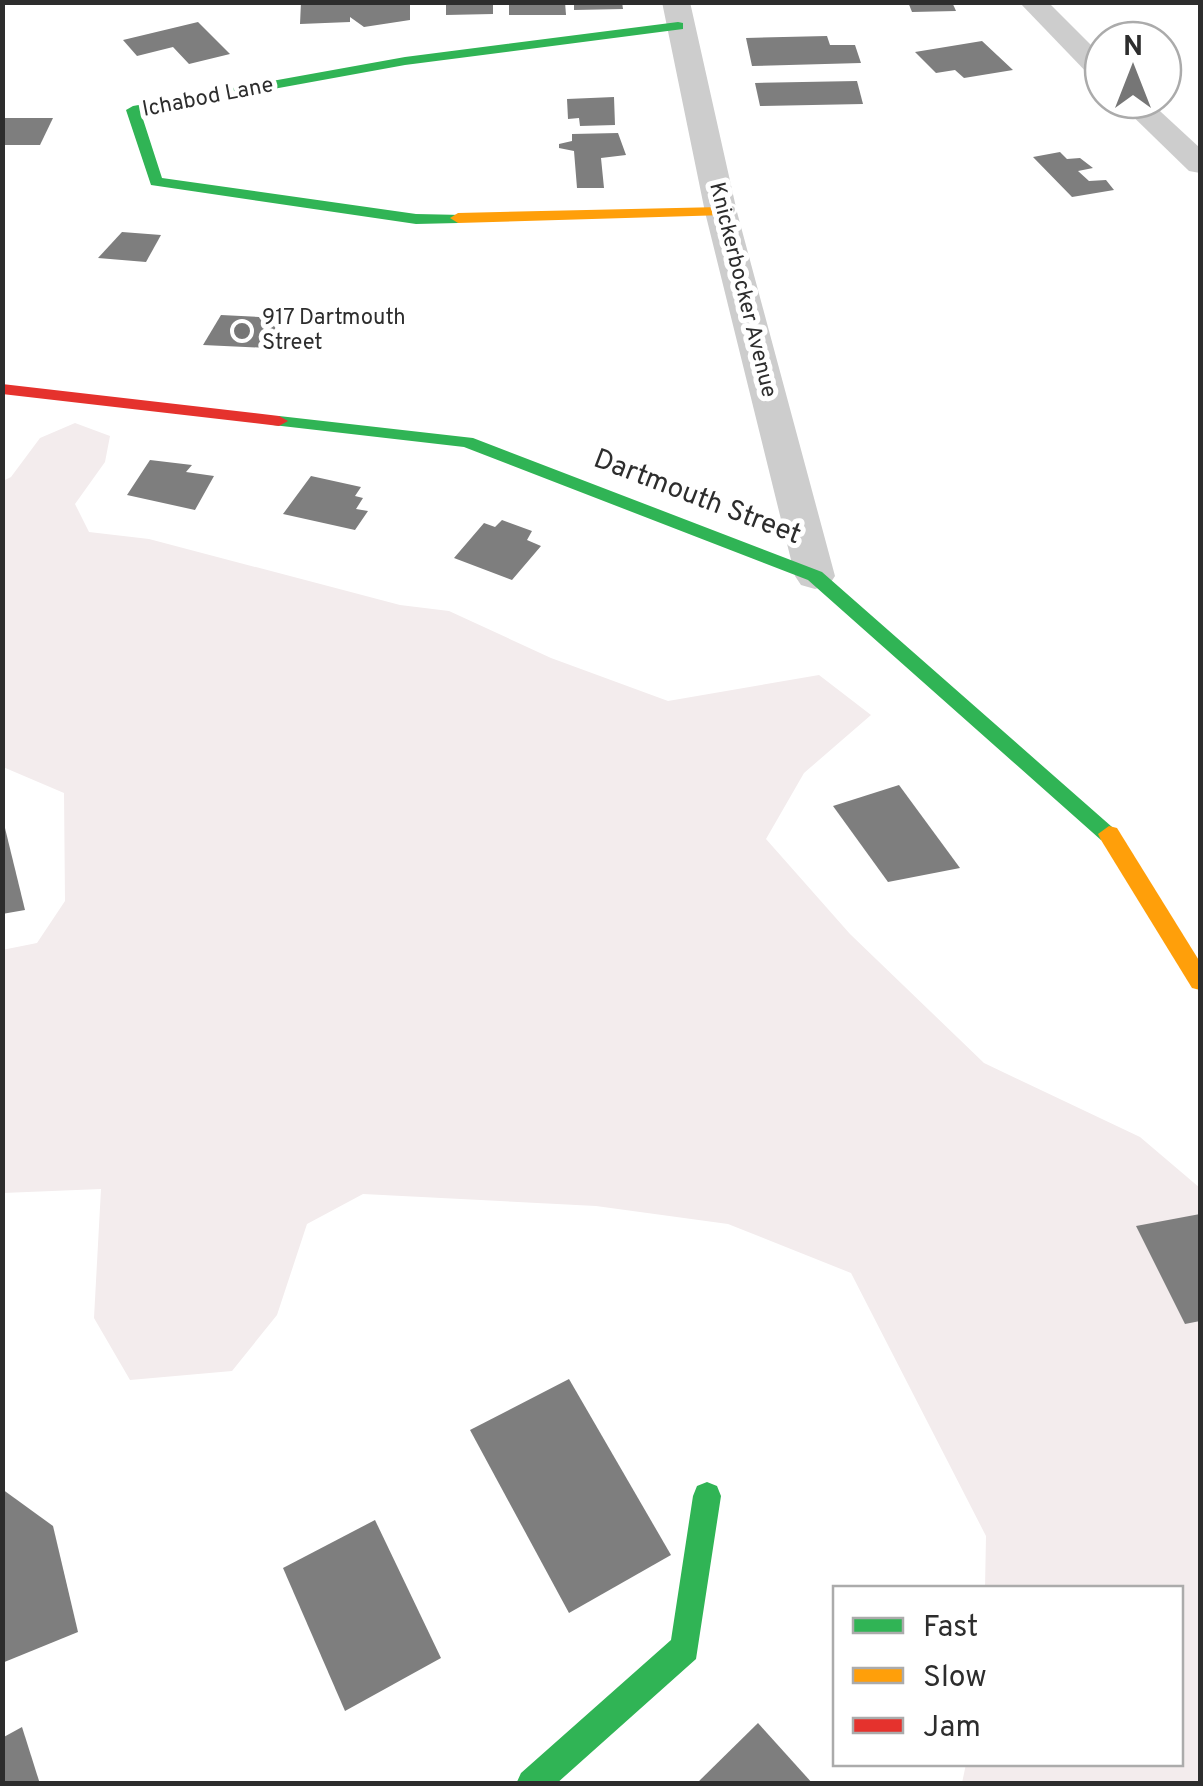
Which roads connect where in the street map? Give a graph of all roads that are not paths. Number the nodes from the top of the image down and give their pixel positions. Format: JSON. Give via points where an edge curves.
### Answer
{"nodes":[{"id":1,"x":1032,"y":2,"type":"edge"},
{"id":2,"x":677,"y":14,"type":"edge"},
{"id":3,"x":1083,"y":53,"type":"edge"},
{"id":4,"x":1152,"y":120,"type":"edge"},
{"id":5,"x":1200,"y":127,"type":"edge"},
{"id":6,"x":1164,"y":131,"type":"junction"},
{"id":7,"x":1200,"y":164,"type":"edge"},
{"id":8,"x":721,"y":212,"type":"junction"},
{"id":9,"x":2,"y":389,"type":"edge"},
{"id":10,"x":815,"y":576,"type":"junction"},
{"id":11,"x":1200,"y":980,"type":"edge"},
{"id":12,"x":707,"y":1496,"type":"dead end"},
{"id":13,"x":532,"y":1784,"type":"edge"}],
"edges":[{"from":1,"to":3,"type":"street"},
{"from":2,"to":8,"type":"street","name":"Knickerbocker Avenue"},
{"from":2,"to":8,"type":"street","name":"Ichabod Lane","via":[[132,110],[156,182],[416,219]]},
{"from":4,"to":6,"type":"street"},
{"from":5,"to":6,"type":"street"},
{"from":6,"to":7,"type":"street"},
{"from":8,"to":10,"type":"street","name":"Knickerbocker Avenue"},
{"from":9,"to":10,"type":"street","name":"Dartmouth Street","via":[[467,442]]},
{"from":10,"to":11,"type":"street","name":"Dartmouth Street","via":[[1111,835]]},
{"from":12,"to":13,"type":"street","via":[[685,1648]]}]}
